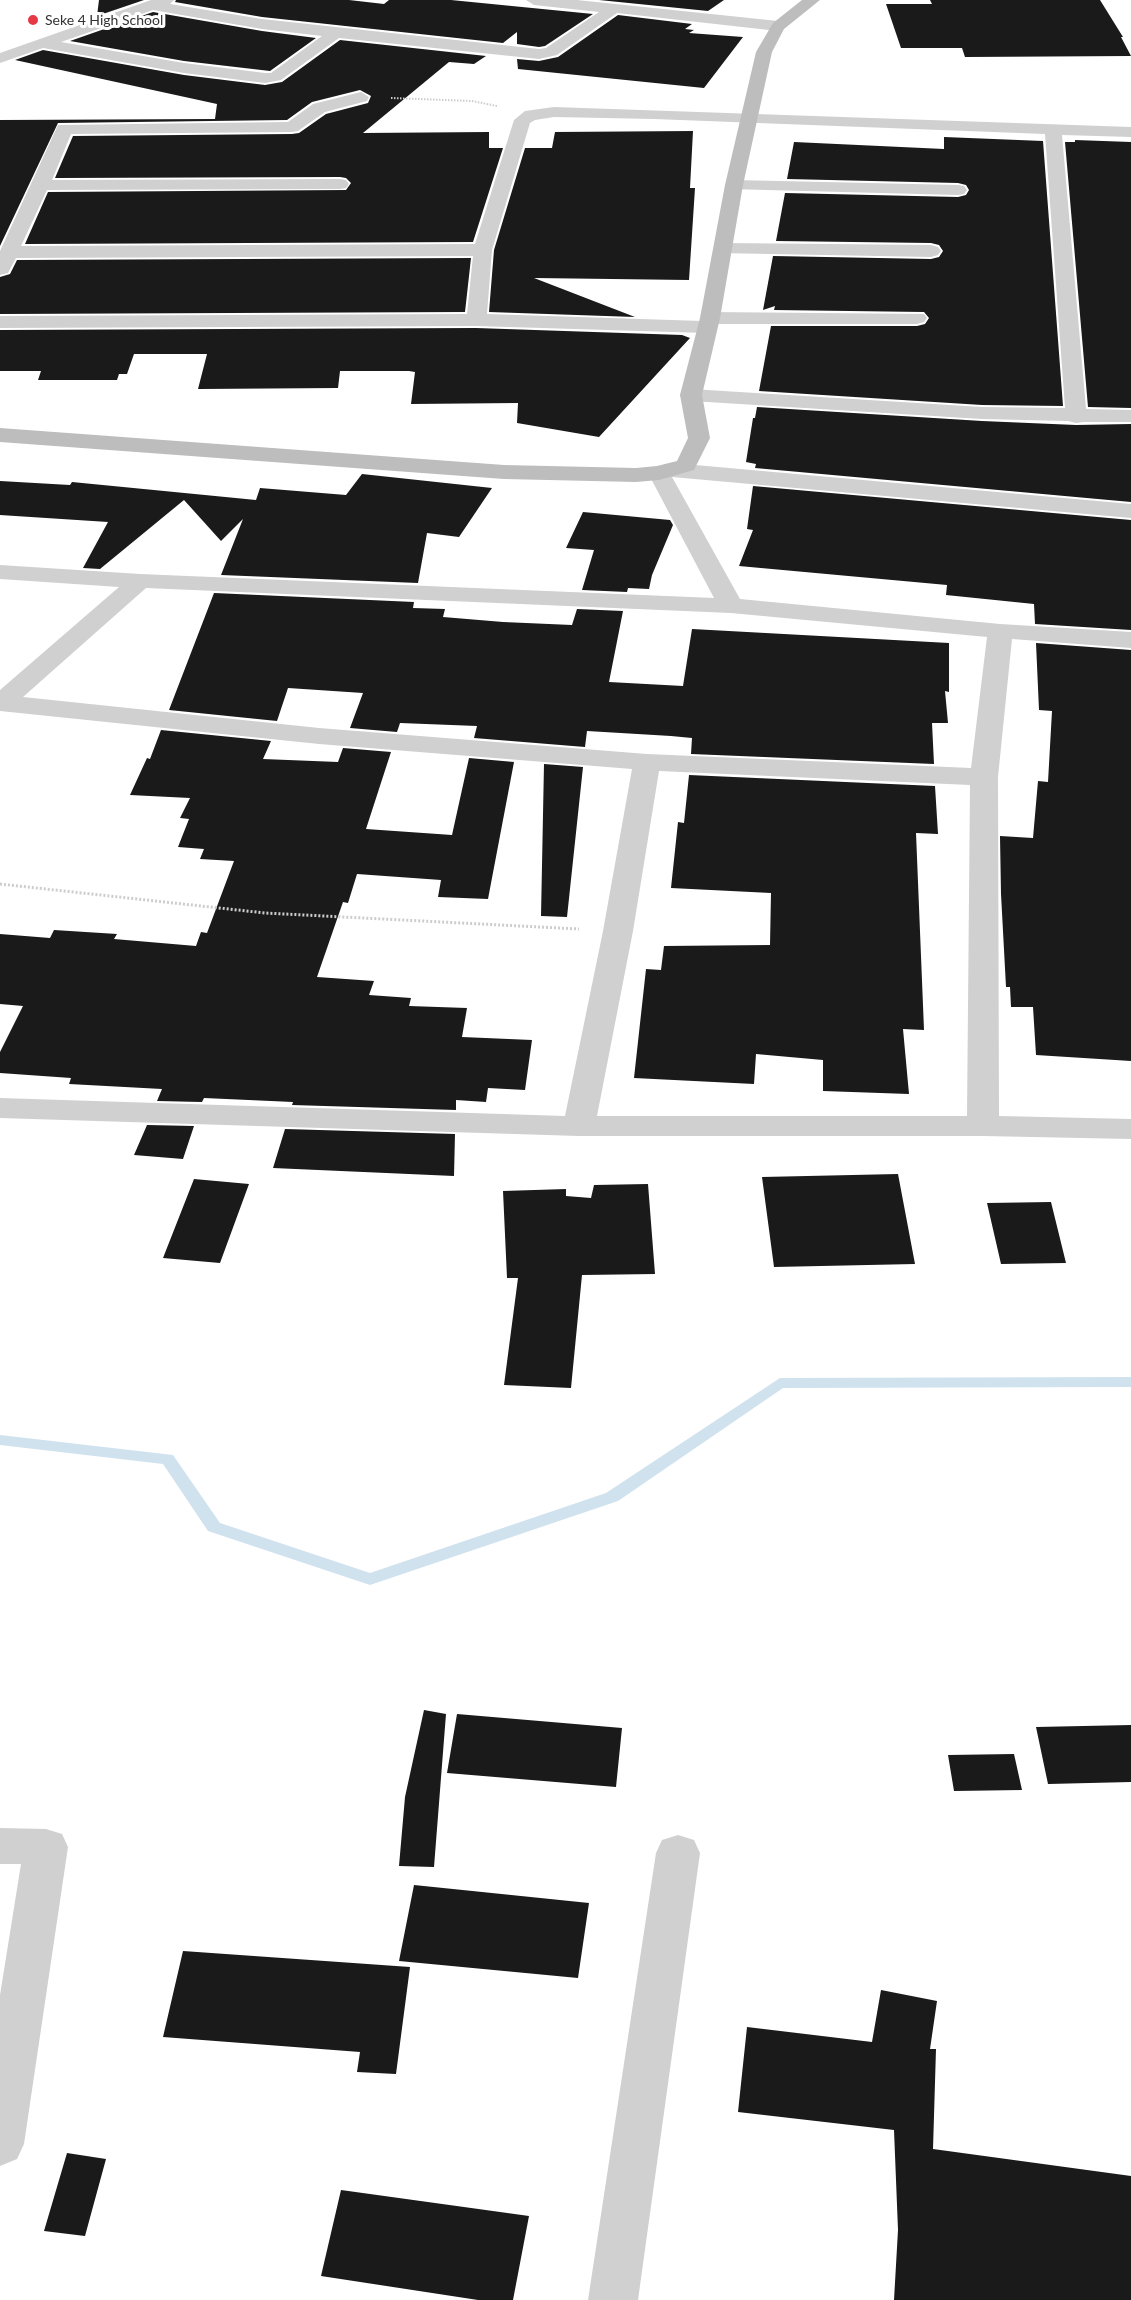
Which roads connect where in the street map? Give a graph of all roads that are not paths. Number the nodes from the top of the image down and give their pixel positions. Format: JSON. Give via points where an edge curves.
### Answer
{"nodes":[{"id":1,"x":534,"y":0,"type":"edge"},
{"id":2,"x":812,"y":0,"type":"edge"},
{"id":3,"x":580,"y":2,"type":"edge"},
{"id":4,"x":159,"y":3,"type":"edge"},
{"id":5,"x":613,"y":9,"type":"junction"},
{"id":6,"x":778,"y":26,"type":"junction"},
{"id":7,"x":336,"y":33,"type":"junction"},
{"id":8,"x":44,"y":44,"type":"junction"},
{"id":9,"x":0,"y":58,"type":"edge"},
{"id":10,"x":361,"y":97,"type":"road end"},
{"id":11,"x":748,"y":118,"type":"junction"},
{"id":12,"x":1053,"y":130,"type":"junction"},
{"id":13,"x":1131,"y":132,"type":"edge"},
{"id":14,"x":340,"y":184,"type":"dead end"},
{"id":15,"x":41,"y":185,"type":"junction"},
{"id":16,"x":734,"y":185,"type":"junction"},
{"id":17,"x":958,"y":190,"type":"dead end"},
{"id":18,"x":724,"y":249,"type":"junction"},
{"id":19,"x":483,"y":250,"type":"junction"},
{"id":20,"x":931,"y":251,"type":"dead end"},
{"id":21,"x":9,"y":252,"type":"junction"},
{"id":22,"x":0,"y":271,"type":"edge"},
{"id":23,"x":917,"y":318,"type":"dead end"},
{"id":24,"x":476,"y":320,"type":"junction"},
{"id":25,"x":0,"y":322,"type":"edge"},
{"id":26,"x":708,"y":323,"type":"junction"},
{"id":27,"x":691,"y":395,"type":"junction"},
{"id":28,"x":1131,"y":416,"type":"edge"},
{"id":29,"x":1076,"y":417,"type":"junction"},
{"id":30,"x":0,"y":435,"type":"edge"},
{"id":31,"x":666,"y":472,"type":"junction"},
{"id":32,"x":1131,"y":511,"type":"edge"},
{"id":33,"x":0,"y":572,"type":"edge"},
{"id":34,"x":140,"y":581,"type":"junction"},
{"id":35,"x":731,"y":606,"type":"junction"},
{"id":36,"x":1000,"y":631,"type":"junction"},
{"id":37,"x":1131,"y":640,"type":"edge"},
{"id":38,"x":0,"y":703,"type":"edge"},
{"id":39,"x":647,"y":762,"type":"junction"},
{"id":40,"x":984,"y":777,"type":"junction"},
{"id":41,"x":0,"y":1108,"type":"edge"},
{"id":42,"x":579,"y":1125,"type":"junction"},
{"id":43,"x":983,"y":1126,"type":"junction"},
{"id":44,"x":1131,"y":1129,"type":"edge"},
{"id":45,"x":0,"y":1846,"type":"edge"},
{"id":46,"x":678,"y":1853,"type":"dead end"},
{"id":47,"x":0,"y":2144,"type":"edge"},
{"id":48,"x":613,"y":2300,"type":"edge"}],
"edges":[{"from":1,"to":3,"type":"street"},
{"from":2,"to":6,"type":"street"},
{"from":3,"to":5,"type":"street"},
{"from":4,"to":7,"type":"street"},
{"from":4,"to":8,"type":"street"},
{"from":5,"to":6,"type":"street"},
{"from":5,"to":7,"type":"street","via":[[545,53]]},
{"from":6,"to":11,"type":"street","via":[[764,52]]},
{"from":7,"to":8,"type":"street","via":[[275,78],[184,68]]},
{"from":8,"to":9,"type":"street"},
{"from":10,"to":15,"type":"street","via":[[319,108],[292,127],[64,129]]},
{"from":11,"to":12,"type":"street"},
{"from":11,"to":16,"type":"street"},
{"from":11,"to":19,"type":"street","via":[[554,112],[527,117],[522,120]]},
{"from":12,"to":13,"type":"street"},
{"from":12,"to":29,"type":"street"},
{"from":14,"to":15,"type":"street"},
{"from":15,"to":21,"type":"street"},
{"from":16,"to":17,"type":"street"},
{"from":16,"to":18,"type":"street"},
{"from":18,"to":20,"type":"street"},
{"from":18,"to":26,"type":"street"},
{"from":19,"to":21,"type":"street"},
{"from":19,"to":24,"type":"street"},
{"from":21,"to":22,"type":"street"},
{"from":23,"to":26,"type":"street"},
{"from":24,"to":25,"type":"street"},
{"from":24,"to":26,"type":"street"},
{"from":26,"to":27,"type":"street"},
{"from":27,"to":29,"type":"street"},
{"from":27,"to":31,"type":"street","via":[[699,438],[686,465]]},
{"from":28,"to":29,"type":"street"},
{"from":30,"to":31,"type":"street","via":[[504,472],[605,476]]},
{"from":31,"to":32,"type":"street"},
{"from":31,"to":35,"type":"street"},
{"from":33,"to":34,"type":"street"},
{"from":34,"to":35,"type":"street"},
{"from":34,"to":38,"type":"street"},
{"from":35,"to":36,"type":"street"},
{"from":36,"to":37,"type":"street"},
{"from":36,"to":40,"type":"street"},
{"from":38,"to":39,"type":"street","via":[[319,736]]},
{"from":39,"to":40,"type":"street"},
{"from":39,"to":42,"type":"street"},
{"from":40,"to":43,"type":"street"},
{"from":41,"to":42,"type":"street"},
{"from":42,"to":43,"type":"street"},
{"from":43,"to":44,"type":"street"},
{"from":45,"to":47,"type":"street","via":[[46,1847]]},
{"from":46,"to":48,"type":"street"}]}
